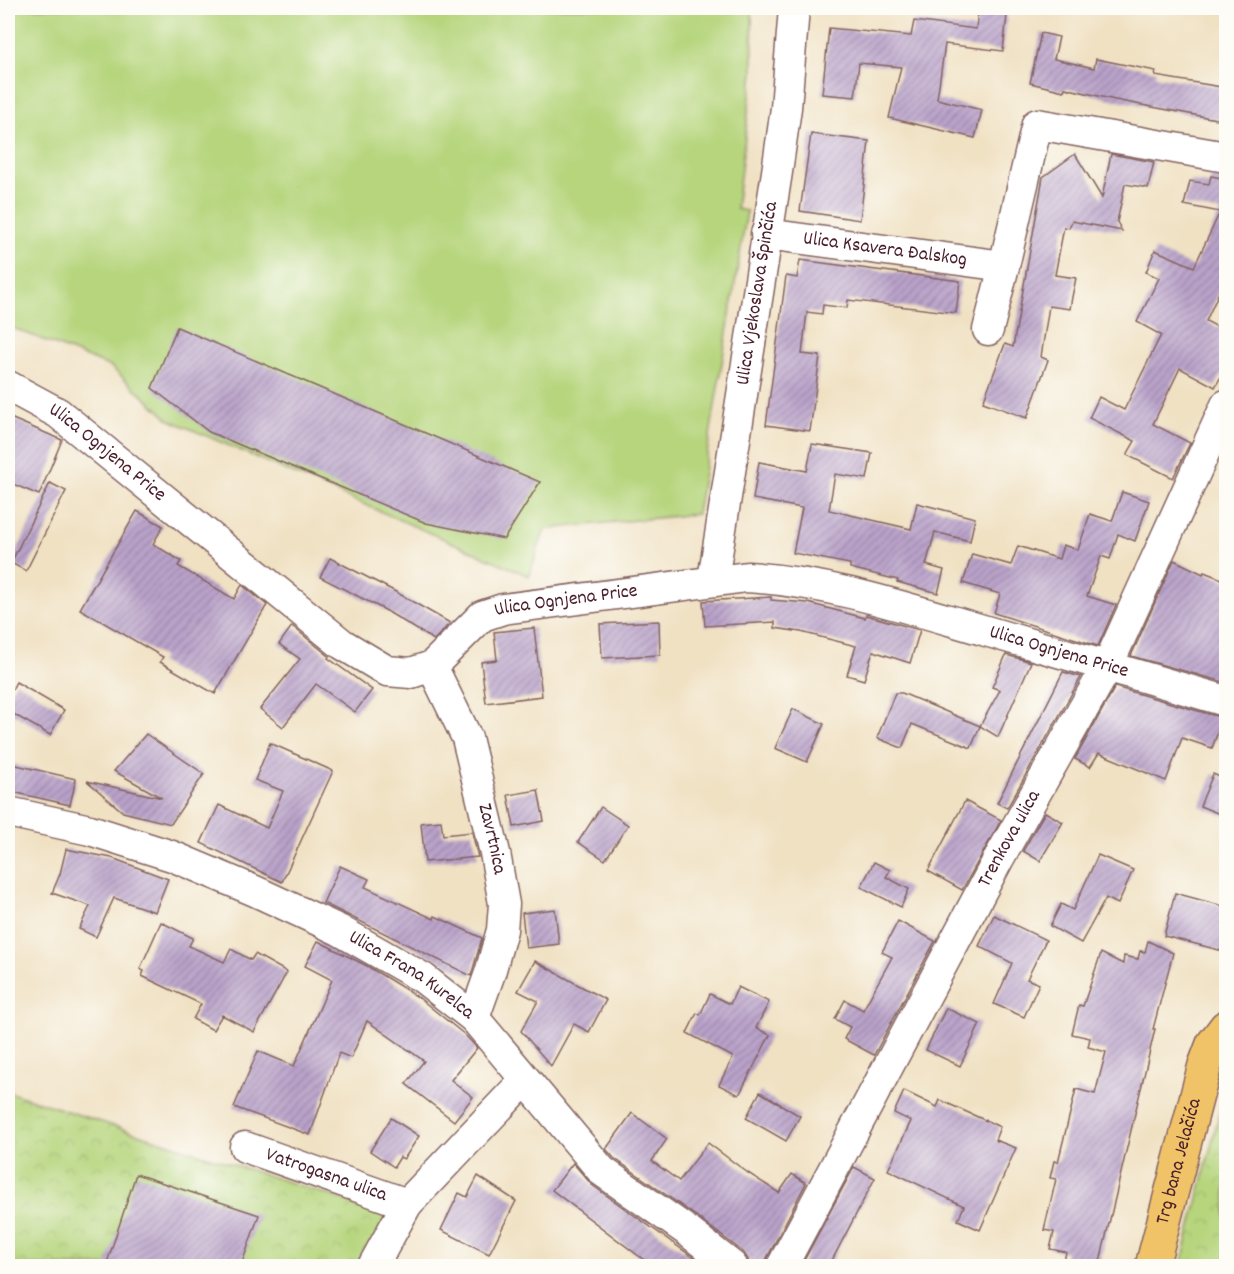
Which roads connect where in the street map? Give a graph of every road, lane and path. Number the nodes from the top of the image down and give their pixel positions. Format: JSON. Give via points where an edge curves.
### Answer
{"nodes":[{"id":1,"x":794,"y":8,"type":"edge"},
{"id":2,"x":1227,"y":157,"type":"edge"},
{"id":3,"x":766,"y":234,"type":"junction"},
{"id":4,"x":1004,"y":266,"type":"junction"},
{"id":5,"x":988,"y":330,"type":"dead end"},
{"id":6,"x":8,"y":386,"type":"edge"},
{"id":7,"x":1227,"y":405,"type":"edge"},
{"id":8,"x":713,"y":580,"type":"junction"},
{"id":9,"x":432,"y":666,"type":"junction"},
{"id":10,"x":1107,"y":667,"type":"junction"},
{"id":11,"x":1227,"y":701,"type":"edge"},
{"id":12,"x":8,"y":812,"type":"edge"},
{"id":13,"x":474,"y":1018,"type":"junction"},
{"id":14,"x":1227,"y":1027,"type":"edge"},
{"id":15,"x":525,"y":1080,"type":"junction"},
{"id":16,"x":245,"y":1146,"type":"dead end"},
{"id":17,"x":407,"y":1204,"type":"junction"},
{"id":18,"x":372,"y":1266,"type":"edge"},
{"id":19,"x":732,"y":1266,"type":"edge"},
{"id":20,"x":782,"y":1266,"type":"edge"},
{"id":21,"x":1152,"y":1266,"type":"edge"}],
"edges":[{"from":1,"to":3,"type":"street","name":"Ulica Vjekoslava Špinčića","via":[[786,108]]},
{"from":2,"to":4,"type":"street","via":[[1037,124]]},
{"from":3,"to":4,"type":"street","name":"Ulica Ksavera Đalskog"},
{"from":3,"to":8,"type":"street","name":"Ulica Vjekoslava Špinčića"},
{"from":4,"to":5,"type":"street"},
{"from":6,"to":9,"type":"street","name":"Ulica Ognjena Price","via":[[58,413],[342,644],[387,671],[411,673]]},
{"from":7,"to":10,"type":"street","name":"Trenkova ulica"},
{"from":8,"to":9,"type":"street","name":"Ulica Ognjena Price","via":[[503,609],[482,616]]},
{"from":8,"to":10,"type":"street","name":"Ulica Ognjena Price","via":[[779,579],[863,594]]},
{"from":9,"to":13,"type":"street","name":"Zavrtnica","via":[[467,738],[504,904],[499,940]]},
{"from":10,"to":11,"type":"street","name":"Ulica Ognjena Price"},
{"from":10,"to":20,"type":"street","name":"Trenkova ulica","via":[[999,858]]},
{"from":12,"to":13,"type":"street","name":"Ulica Frana Kurelca","via":[[90,830],[172,856],[255,891],[339,930],[423,978]]},
{"from":13,"to":15,"type":"street","name":"Ulica Frana Kurelca"},
{"from":14,"to":21,"type":"main road","name":"Trg bana Jelačića","via":[[1213,1044],[1205,1065]]},
{"from":15,"to":17,"type":"street","name":"Vatrogasna ulica"},
{"from":15,"to":19,"type":"street","name":"Ulica Frana Kurelca","via":[[602,1171]]},
{"from":16,"to":17,"type":"street","name":"Vatrogasna ulica"},
{"from":17,"to":18,"type":"street","name":"Vatrogasna ulica"}]}
